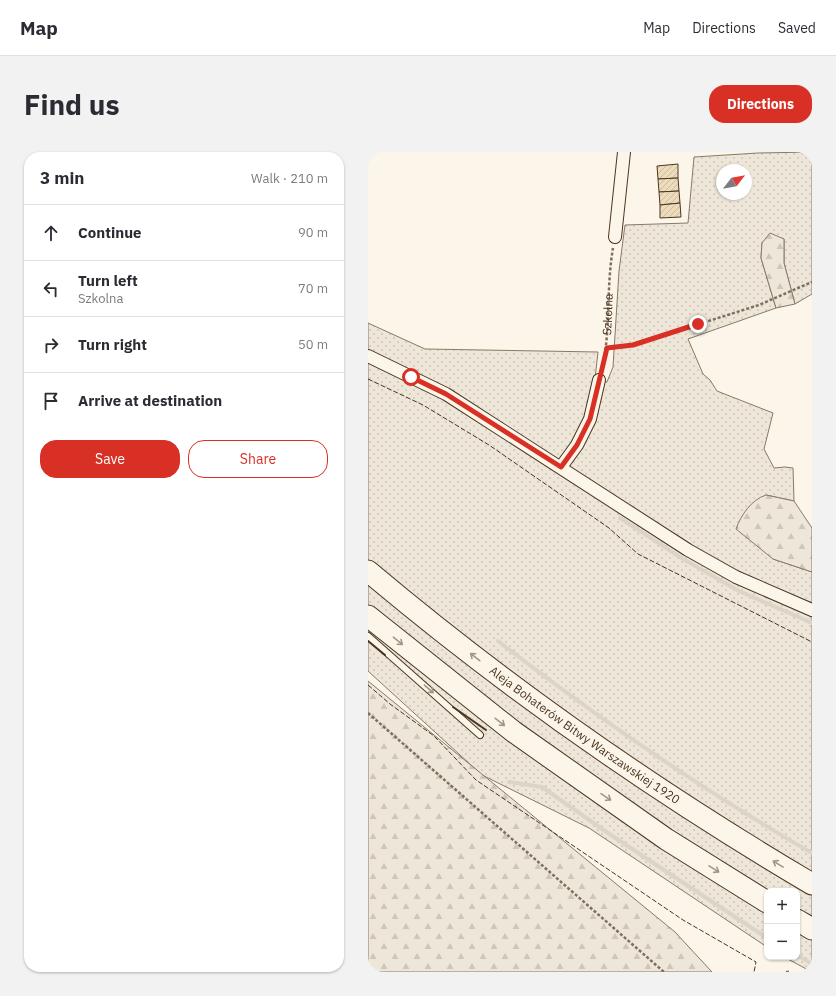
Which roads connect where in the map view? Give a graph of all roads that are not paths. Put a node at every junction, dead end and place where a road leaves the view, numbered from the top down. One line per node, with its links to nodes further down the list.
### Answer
1 (624, 152): 2 (street)
2 (615, 237)
3 (368, 356): 5 (street)
4 (599, 380): 5 (street)
5 (561, 467): 7 (street)
6 (368, 571): 11 (highway, Aleja Bohaterów Bitwy Warszawskiej 1920, one-way to 6)
7 (812, 610)
8 (368, 616): 12 (highway, one-way to 12)
9 (368, 636): 10 (lane, one-way to 10)
10 (480, 735)
11 (812, 884)
12 (764, 900)
13 (800, 922): 14 (highway)
14 (812, 929)

